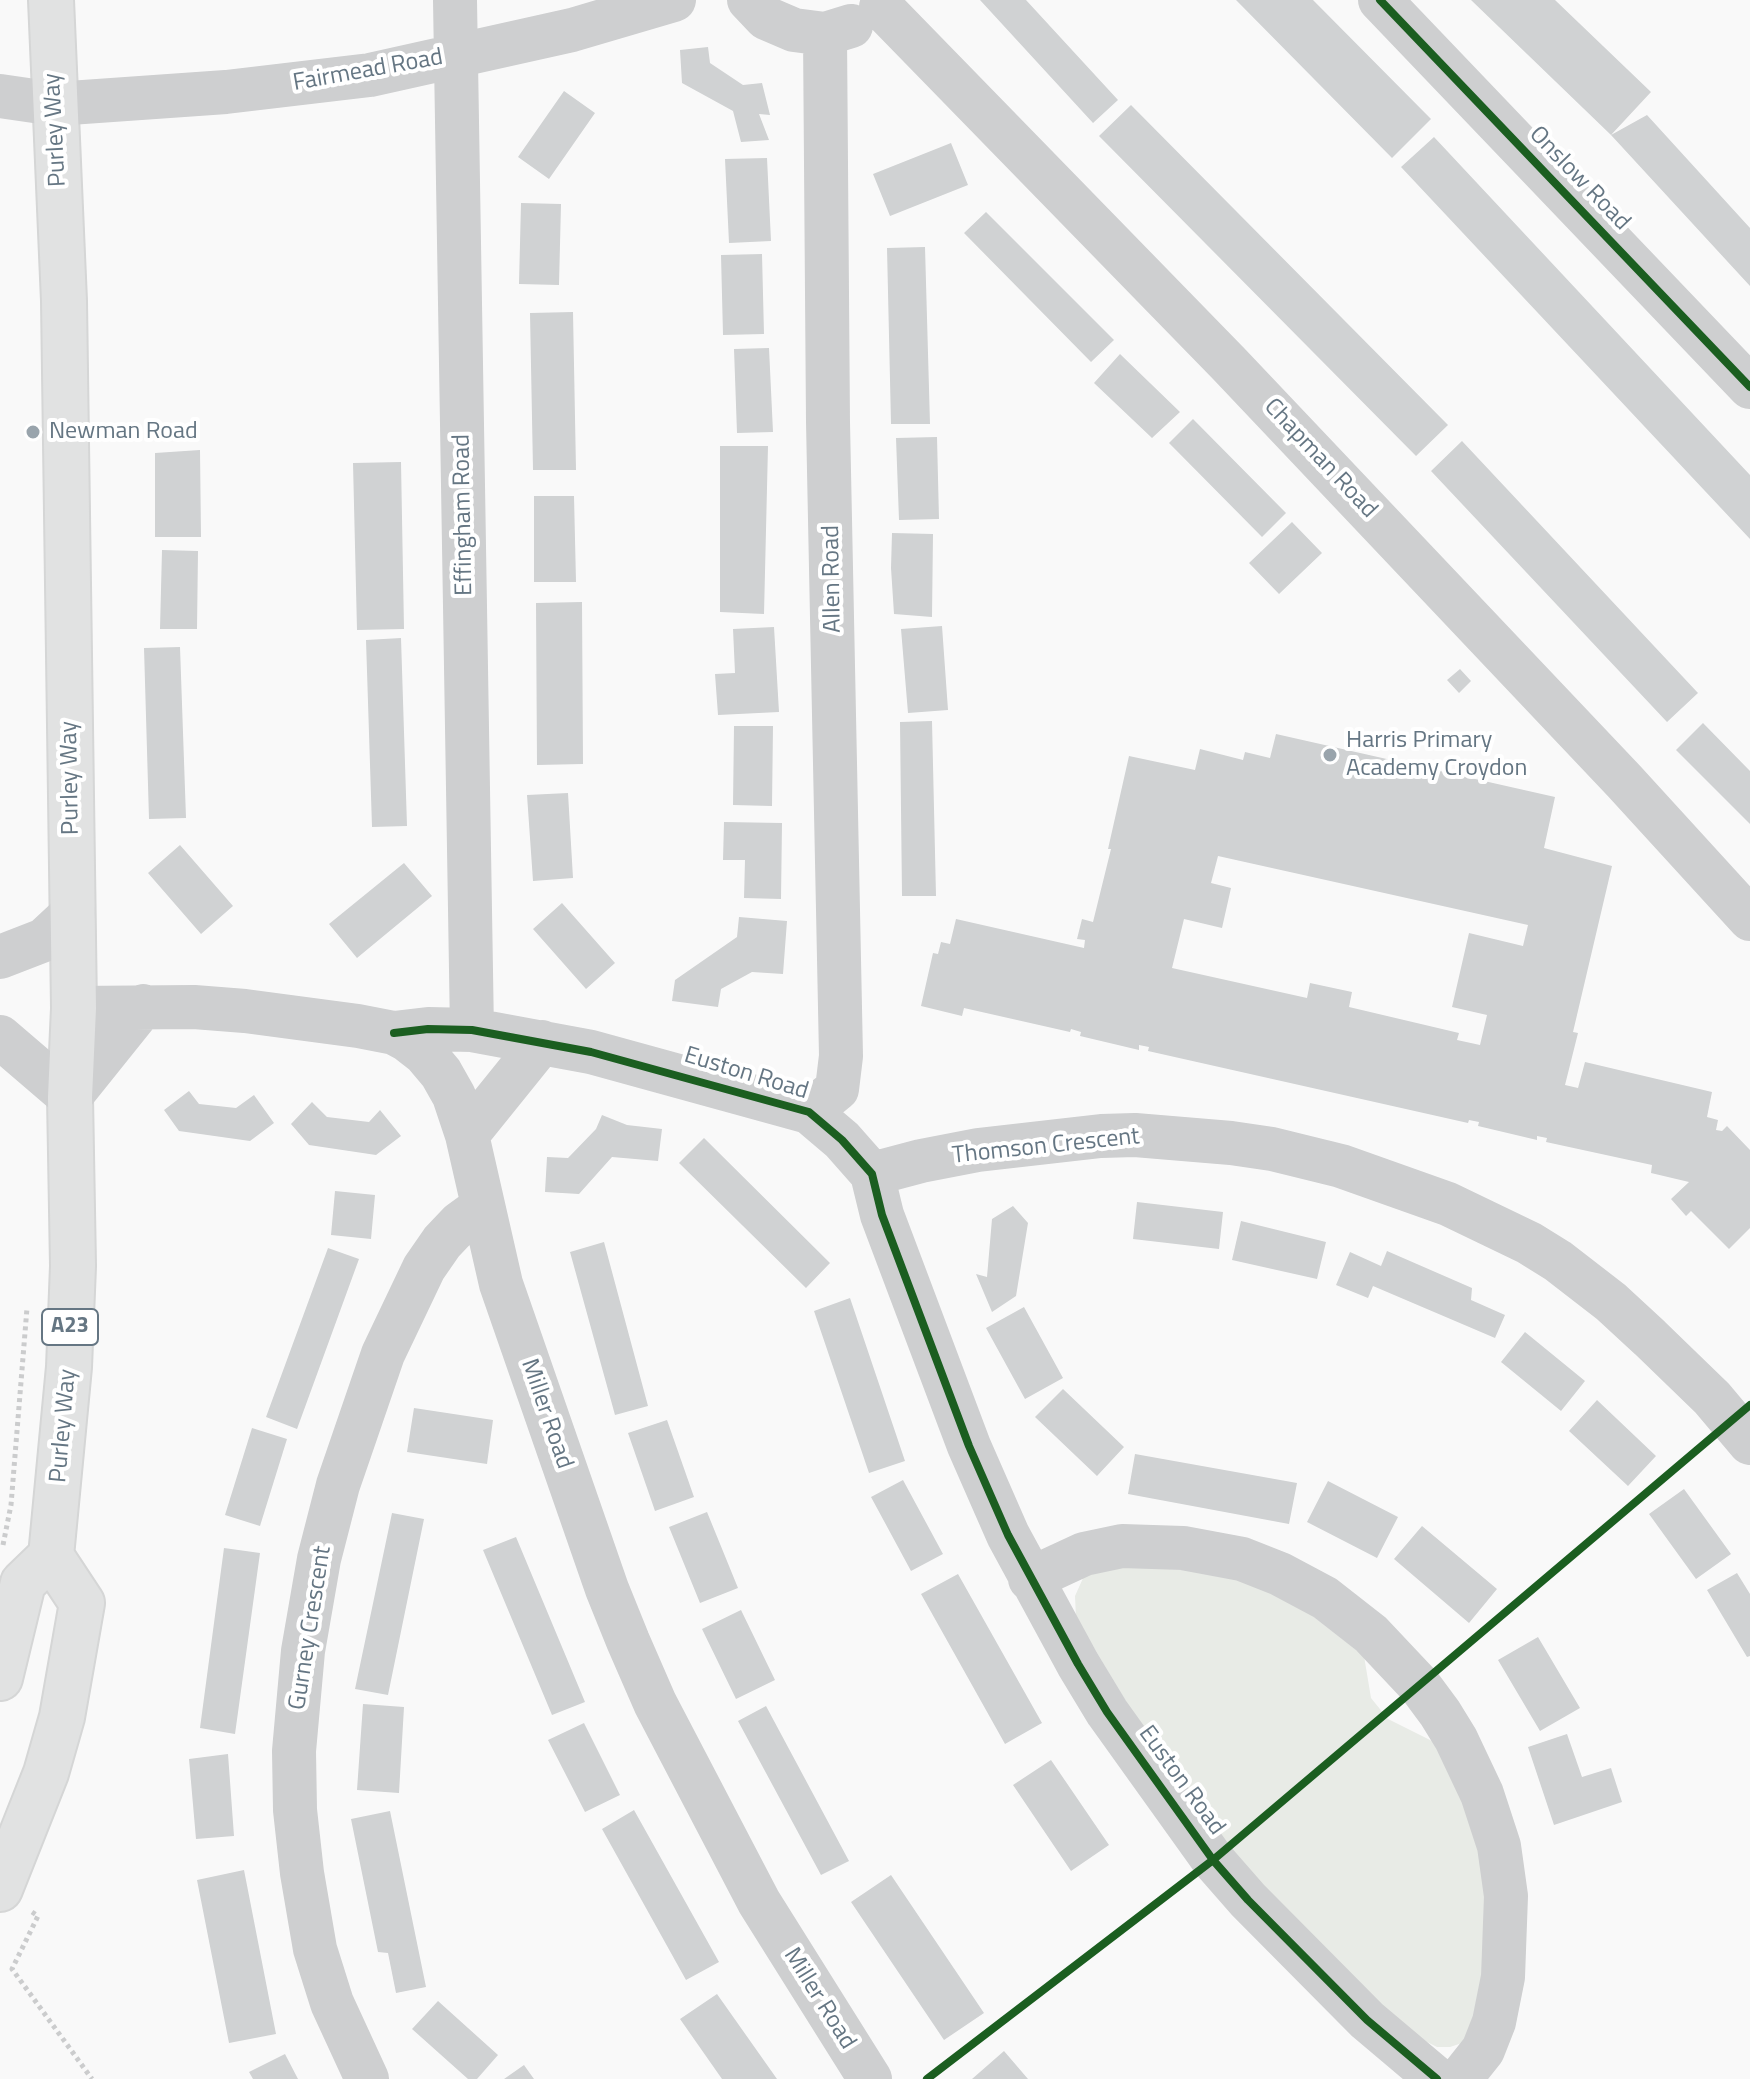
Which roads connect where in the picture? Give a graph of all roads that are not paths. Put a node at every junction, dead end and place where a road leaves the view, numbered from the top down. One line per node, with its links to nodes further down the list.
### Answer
1 (51, 0): 10 (highway, Purley Way / A23)
2 (455, 0): 8 (street, Effingham Road)
3 (674, 0): 8 (street, Fairmead Road)
4 (749, 0): 7 (street)
5 (1380, 0): 11 (street, Onslow Road)
6 (884, 4): 7 (street); 13 (street, Chapman Road)
7 (825, 34): 22 (street, Allen Road)
8 (456, 56): 10 (street, Fairmead Road); 17 (street, Effingham Road)
9 (0, 96): 10 (street)
10 (55, 104): 12 (highway, Purley Way / A23)
11 (1750, 387)
12 (73, 913): 14 (street); 16 (highway, Purley Way / A23)
13 (1750, 919)
14 (0, 957)
15 (143, 1006): 16 (street, Miller Road); 18 (street, Miller Road); 21 (street)
16 (74, 1008): 21 (highway, Purley Way / A23)
17 (472, 1030): 18 (street, Euston Road); 20 (street, Euston Road)
18 (394, 1033): 23 (street, Miller Road)
19 (0, 1037): 21 (street)
20 (542, 1042): 22 (street, Euston Road); 23 (street)
21 (70, 1097): 27 (highway, Purley Way / A23)
22 (809, 1112): 24 (street, Euston Road)
23 (467, 1135): 25 (street, Miller Road)
24 (872, 1174): 26 (street, Thomson Crescent); 28 (street, Euston Road)
25 (482, 1207): 31 (street, Gurney Crescent); 32 (street, Miller Road)
26 (1744, 1422)
27 (51, 1556): 29 (highway); 30 (highway)
28 (1030, 1579): 33 (street, Euston Road); 34 (street)
29 (0, 1678)
30 (0, 1889)
31 (367, 2079)
32 (870, 2079)
33 (1437, 2079)
34 (1460, 2079)

